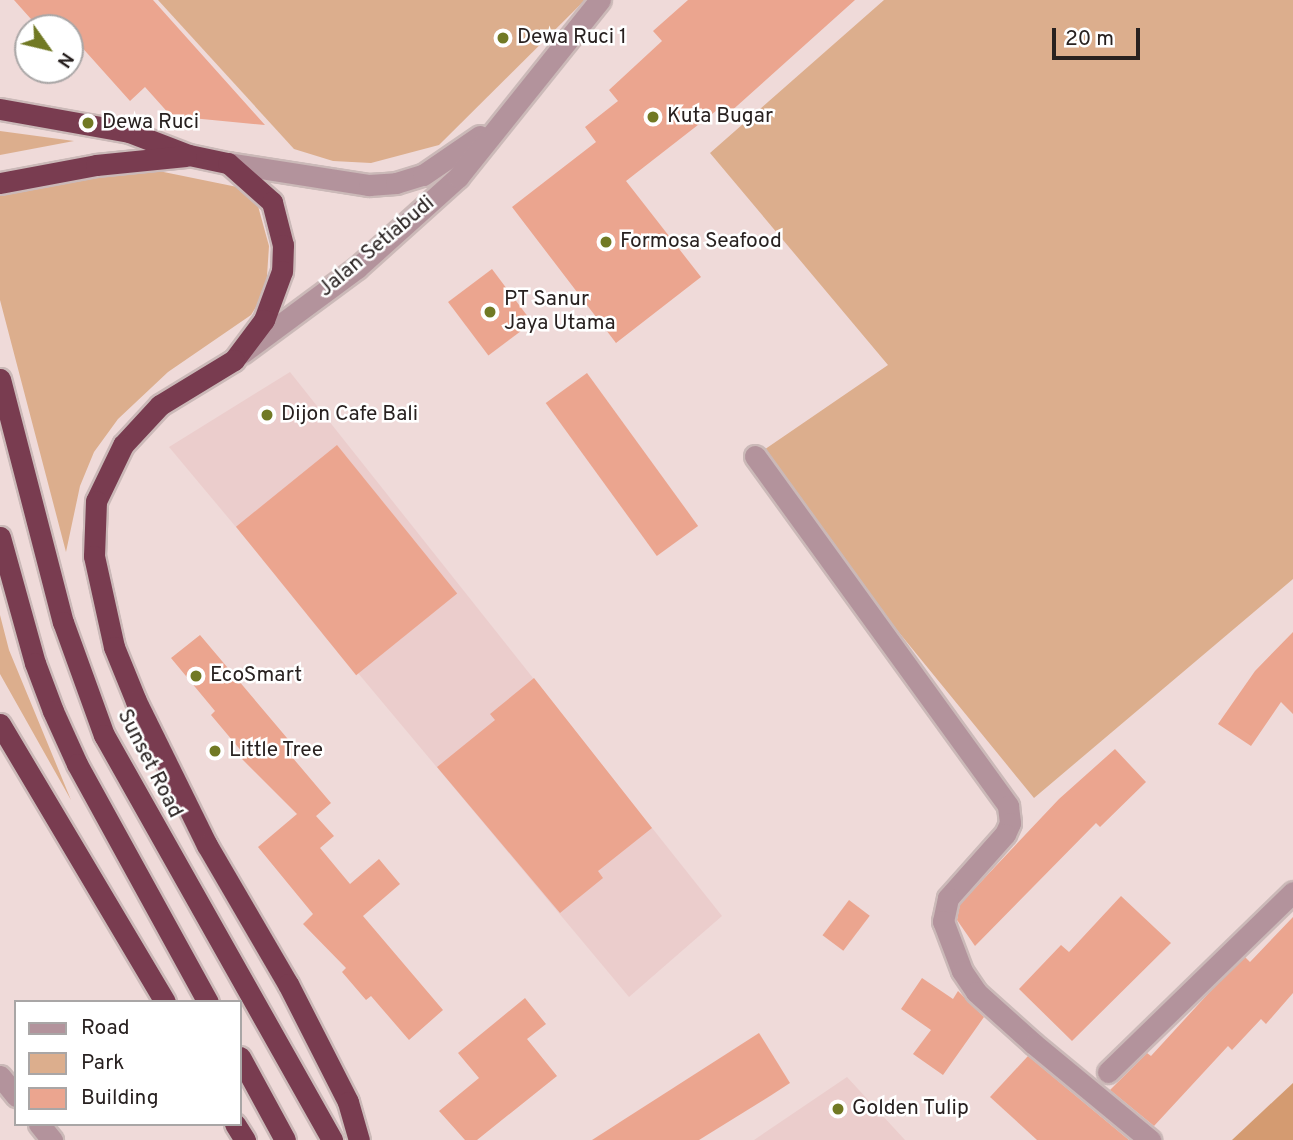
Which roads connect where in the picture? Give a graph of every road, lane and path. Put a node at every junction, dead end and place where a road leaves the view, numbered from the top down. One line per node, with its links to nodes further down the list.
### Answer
1 (600, 0): 3 (street, Jalan Setiabudi)
2 (0, 109): 4 (highway)
3 (503, 117): 5 (street, Jalan Setiabudi); 7 (street, Jalan Setiabudi)
4 (188, 155): 5 (highway); 6 (highway)
5 (228, 163): 7 (highway)
6 (0, 183)
7 (234, 360): 23 (highway)
8 (0, 379): 22 (highway, Sunset Road)
9 (755, 456): 24 (street)
10 (0, 537): 14 (highway)
11 (0, 724): 13 (highway)
12 (1293, 892): 16 (street)
13 (164, 1000)
14 (207, 1000)
15 (242, 1061): 21 (highway)
16 (1108, 1072)
17 (0, 1076): 18 (street)
18 (14, 1094)
19 (41, 1126): 20 (street)
20 (52, 1140)
21 (285, 1140)
22 (332, 1140)
23 (359, 1140)
24 (1150, 1140)

